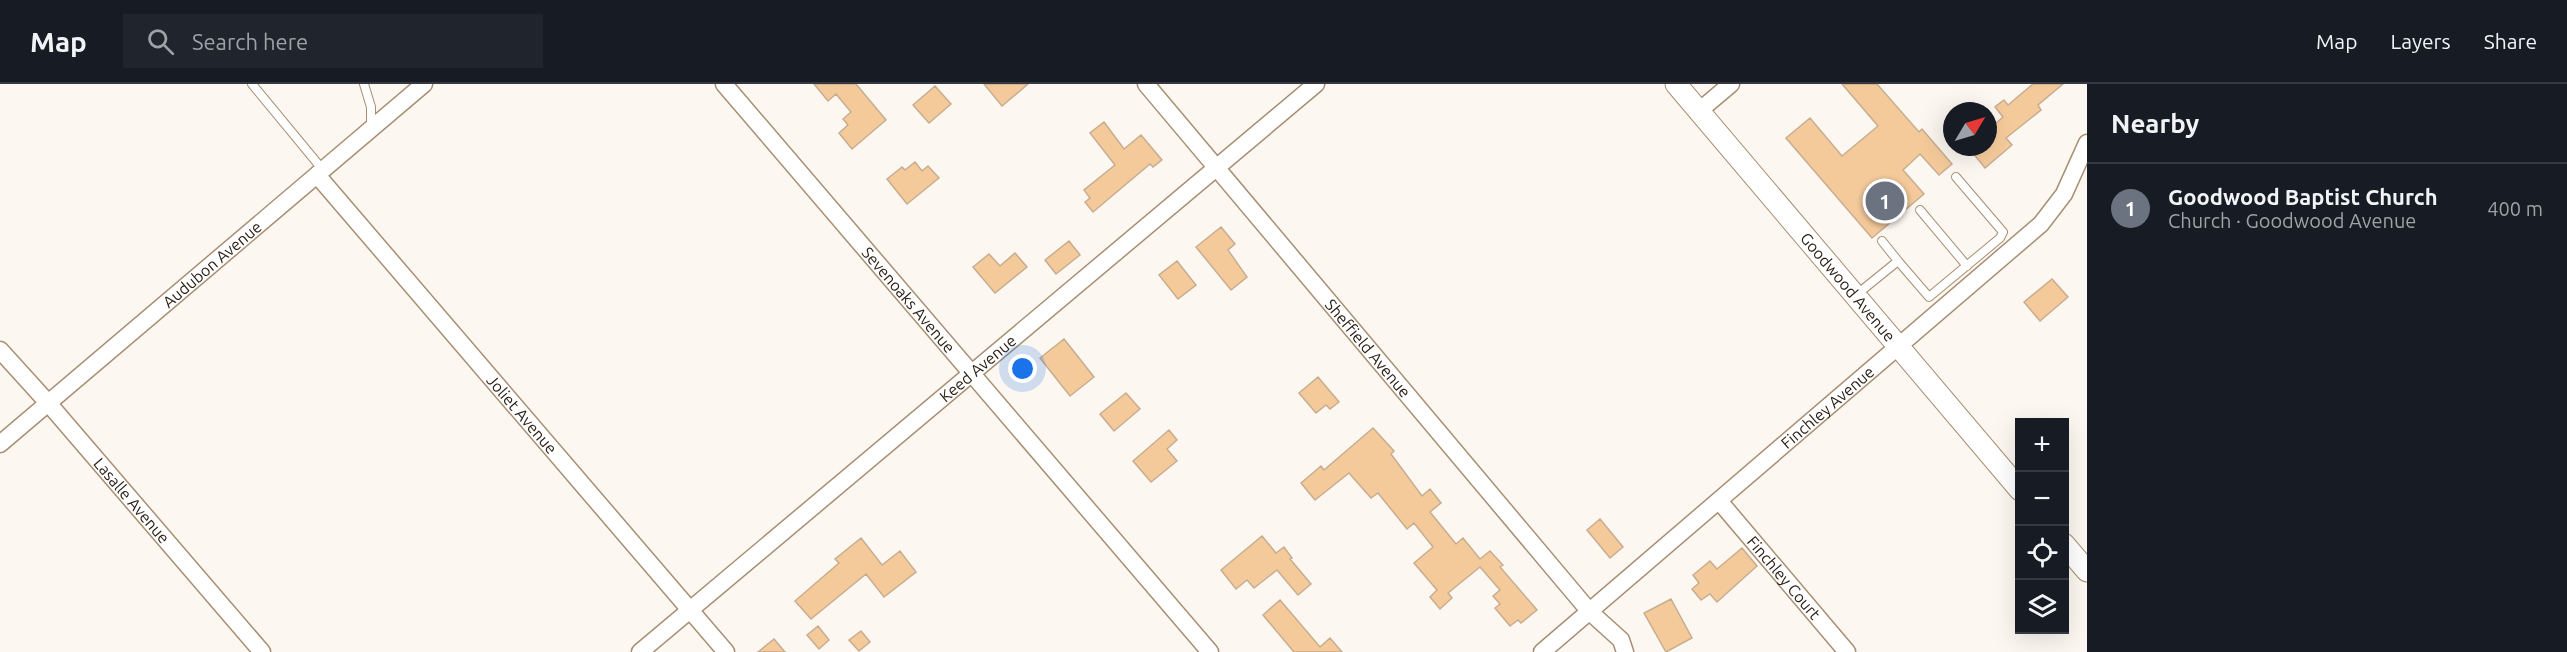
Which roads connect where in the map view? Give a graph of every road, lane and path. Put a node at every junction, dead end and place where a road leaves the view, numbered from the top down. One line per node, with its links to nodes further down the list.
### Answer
1 (252, 84): 13 (lane)
2 (364, 84): 10 (lane)
3 (424, 84): 10 (street, Audubon Avenue)
4 (724, 84): 22 (street, Sevenoaks Avenue)
5 (1146, 84): 12 (street, Sheffield Avenue)
6 (1316, 84): 12 (street, Keed Avenue)
7 (1676, 84): 9 (street, Goodwood Avenue)
8 (1731, 84): 9 (street)
9 (1699, 111): 19 (street, Goodwood Avenue)
10 (371, 129): 13 (street, Audubon Avenue)
11 (2087, 142): 20 (street, Finchley Avenue)
12 (1219, 169): 22 (street, Keed Avenue); 30 (street, Sheffield Avenue)
13 (320, 172): 23 (street, Audubon Avenue); 29 (street, Joliet Avenue)
14 (1956, 177): 18 (lane)
15 (1920, 210): 18 (lane)
16 (1882, 241): 17 (lane)
17 (1898, 261): 18 (lane); 19 (lane)
18 (1967, 266)
19 (1856, 296): 20 (street, Goodwood Avenue)
20 (1899, 347): 25 (street, Goodwood Avenue); 26 (street, Finchley Avenue)
21 (0, 350): 23 (street, Lasalle Avenue)
22 (971, 372): 29 (street, Keed Avenue); 34 (street, Sevenoaks Avenue)
23 (49, 404): 24 (street, Audubon Avenue); 31 (street, Lasalle Avenue)
24 (0, 444)
25 (2015, 485)
26 (1720, 502): 30 (street, Finchley Avenue); 37 (street, Finchley Court)
27 (2069, 550): 28 (street)
28 (2087, 570)
29 (689, 610): 32 (street, Keed Avenue); 33 (street, Joliet Avenue)
30 (1590, 612): 35 (street, Finchley Avenue); 36 (street, Sheffield Avenue)
31 (262, 652)
32 (640, 652)
33 (726, 652)
34 (1210, 652)
35 (1542, 652)
36 (1625, 652)
37 (1847, 652)

